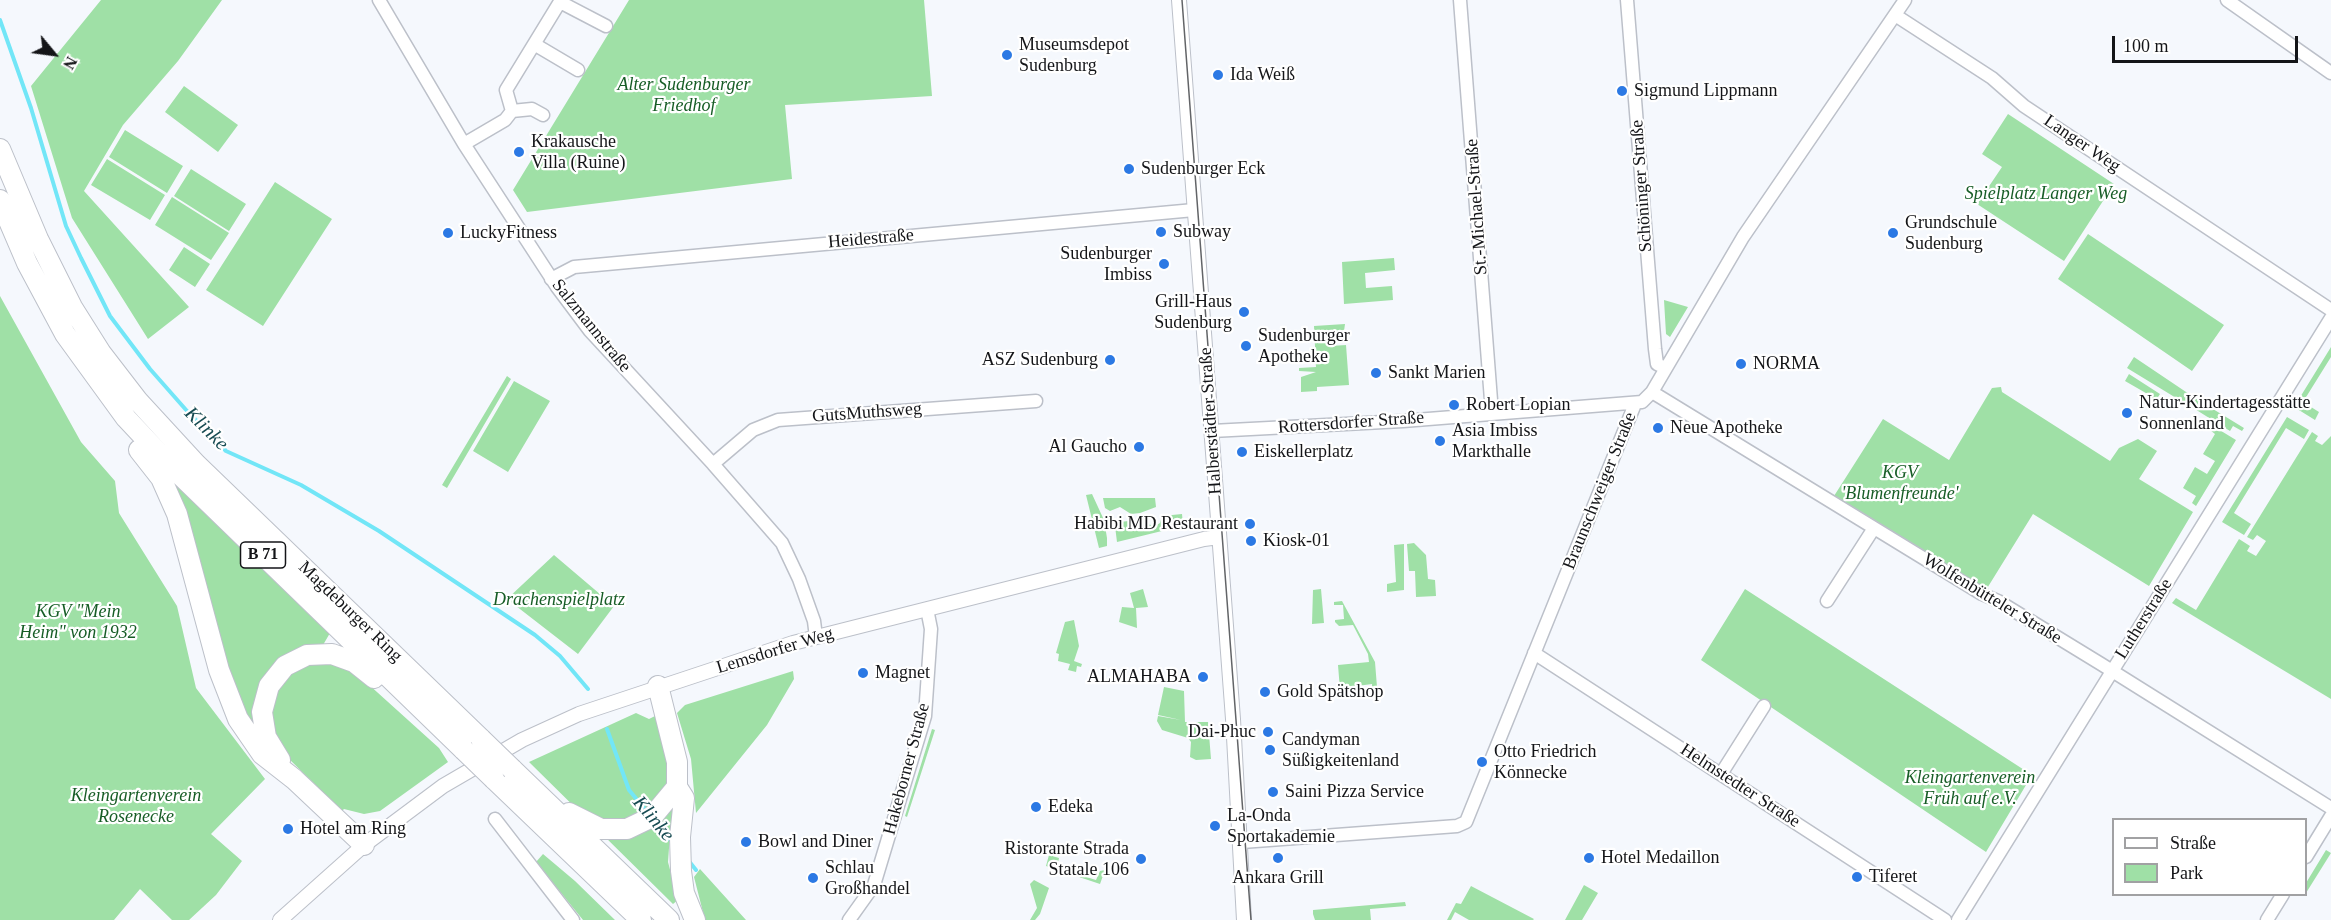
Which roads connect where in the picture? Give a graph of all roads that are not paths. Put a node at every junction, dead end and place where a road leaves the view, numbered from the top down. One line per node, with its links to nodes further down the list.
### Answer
1 (379, 0): 15 (street, Salzmannstraße)
2 (1179, 0): 18 (street, Halberstädter Straße)
3 (1460, 0): 26 (street, St.-Michael-Straße)
4 (1627, 0): 22 (street, Schöninger Straße)
5 (1905, 0): 8 (street, Braunschweiger Straße)
6 (2227, 0): 12 (street)
7 (561, 1): 9 (street); 10 (street)
8 (1895, 15): 20 (street, Langer Weg); 22 (street, Braunschweiger Straße)
9 (606, 26)
10 (534, 44): 11 (street); 13 (street)
11 (578, 70)
12 (2331, 72)
13 (512, 111): 14 (street); 15 (street)
14 (543, 115)
15 (464, 144): 19 (street, Salzmannstraße)
16 (0, 149): 43 (highway, Magdeburger Ring / B 71, bridge)
17 (0, 200): 27 (highway, Magdeburger Ring / B 71)
18 (1194, 210): 19 (street, Heidestraße); 28 (street, Halberstädter Straße)
19 (551, 279): 29 (street, Salzmannstraße)
20 (2331, 310)
21 (2331, 318): 36 (street, Lutherstraße)
22 (1665, 368): 23 (street, Braunschweiger Straße)
23 (1652, 392): 25 (street, Braunschweiger Straße); 30 (street, Wolfenbütteler Straße)
24 (1036, 401): 29 (street, GutsMuthsweg)
25 (1635, 404): 26 (street, Rottersdorfer Straße); 35 (street, Braunschweiger Straße)
26 (1492, 413): 28 (street, Rottersdorfer Straße)
27 (126, 418): 38 (highway, Magdeburger Ring / B 71); 41 (highway)
28 (1212, 431): 31 (street, Halberstädter Straße)
29 (713, 464): 34 (street, Salzmannstraße)
30 (1874, 528): 32 (street); 36 (street, Wolfenbütteler Straße)
31 (1219, 537): 33 (street, Lemsdorfer Weg); 47 (street, Halberstädter Straße)
32 (1827, 601)
33 (927, 609): 34 (street, Lemsdorfer Weg); 56 (street, Hakeborner Straße)
34 (816, 637): 37 (street, Lemsdorfer Weg)
35 (1534, 652): 40 (street, Helmstedter Straße); 47 (street, Braunschweiger Straße)
36 (2113, 671): 44 (street, Wolfenbütteler Straße); 60 (street, Lutherstraße)
37 (658, 686): 42 (highway); 48 (street, Lemsdorfer Weg)
38 (403, 691): 41 (highway); 53 (highway, Magdeburger Ring / B 71, bridge)
39 (1764, 706): 40 (street)
40 (1721, 774): 59 (street, Helmstedter Straße)
41 (294, 779): 48 (highway)
42 (673, 791): 43 (highway); 55 (highway)
43 (553, 808): 54 (highway, Magdeburger Ring / B 71)
44 (2331, 808)
45 (2331, 816): 49 (street)
46 (495, 819): 52 (street)
47 (1242, 842): 57 (street, Halberstädter Straße); 58 (street, Halberstädter Straße)
48 (364, 845): 51 (street, Lemsdorfer Weg)
49 (2307, 855)
50 (2282, 896): 61 (street)
51 (280, 920)
52 (573, 920)
53 (641, 920)
54 (669, 920)
55 (695, 920)
56 (849, 920)
57 (1244, 920)
58 (1252, 920)
59 (1945, 920)
60 (1958, 920)
61 (2267, 920)

